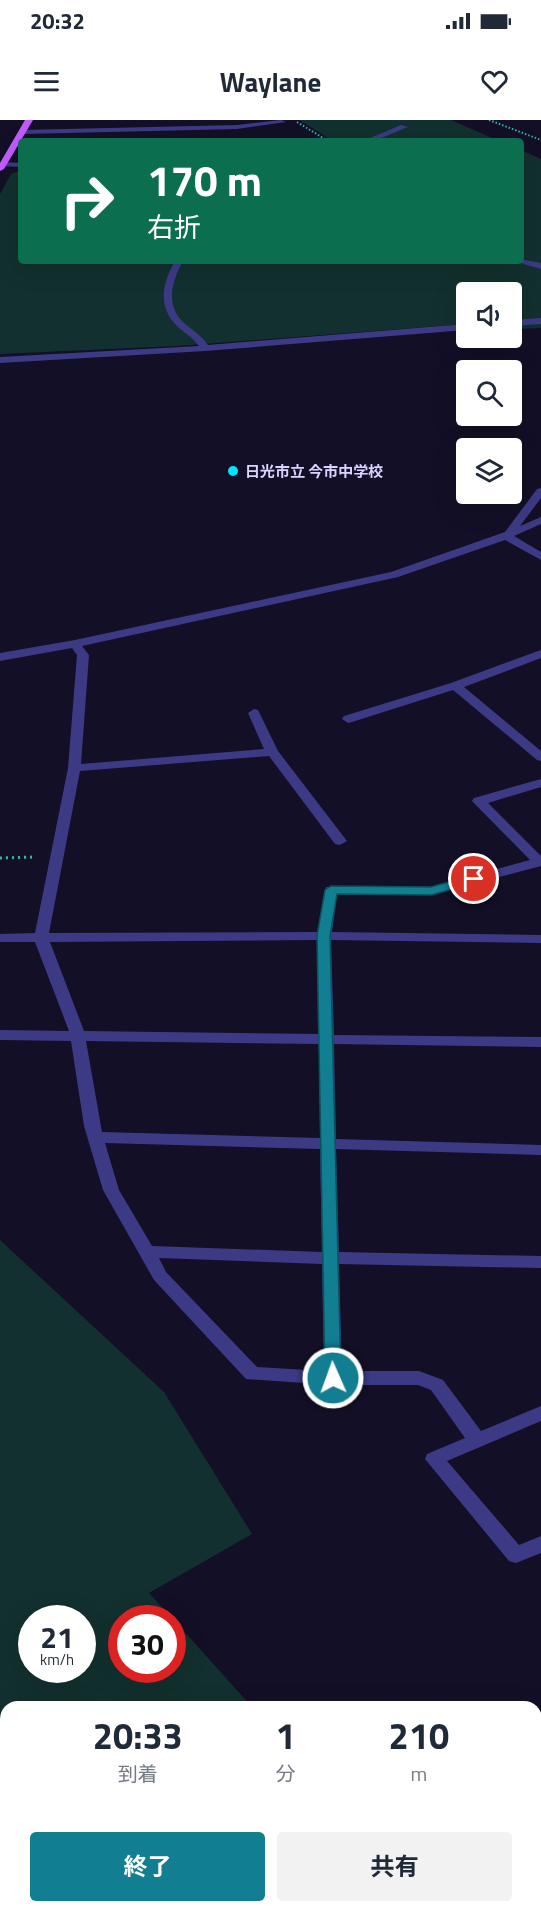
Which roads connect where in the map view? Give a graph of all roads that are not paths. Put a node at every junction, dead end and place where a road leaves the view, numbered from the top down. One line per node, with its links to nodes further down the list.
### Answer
1 (29, 120): 4 (main road)
2 (282, 122): 4 (street)
3 (404, 127): 6 (street)
4 (23, 132): 5 (main road)
5 (19, 138)
6 (375, 138)
7 (18, 140): 9 (main road)
8 (18, 165): 9 (street)
9 (2, 167)
10 (524, 262): 12 (street)
11 (177, 264): 16 (street)
12 (541, 266)
13 (541, 321): 14 (street)
14 (522, 322)
15 (456, 328): 16 (street)
16 (206, 348): 17 (street)
17 (0, 360)
18 (541, 491): 20 (street)
19 (541, 520): 20 (street)
20 (506, 536): 21 (street); 22 (street)
21 (541, 557)
22 (75, 644): 24 (street); 30 (street)
23 (541, 654): 25 (street)
24 (0, 657)
25 (455, 686): 27 (street); 29 (street)
26 (254, 713): 28 (street)
27 (348, 719)
28 (272, 752): 30 (street); 32 (street)
29 (541, 757)
30 (74, 768): 35 (street)
31 (541, 783): 33 (street)
32 (340, 841)
33 (324, 936): 35 (street); 36 (street); 39 (street)
34 (0, 938): 35 (street)
35 (42, 938): 38 (street)
36 (541, 939)
37 (0, 1035): 38 (street)
38 (78, 1036): 39 (street); 41 (street)
39 (326, 1038): 40 (street); 42 (street)
40 (541, 1042)
41 (95, 1137): 42 (street); 44 (street)
42 (327, 1144): 43 (street); 45 (street)
43 (541, 1150)
44 (146, 1252): 45 (street); 47 (street)
45 (330, 1258): 46 (street); 47 (street)
46 (541, 1262)
47 (333, 1378): 49 (street)
48 (541, 1413): 49 (street)
49 (477, 1440): 50 (street)
50 (541, 1544)

